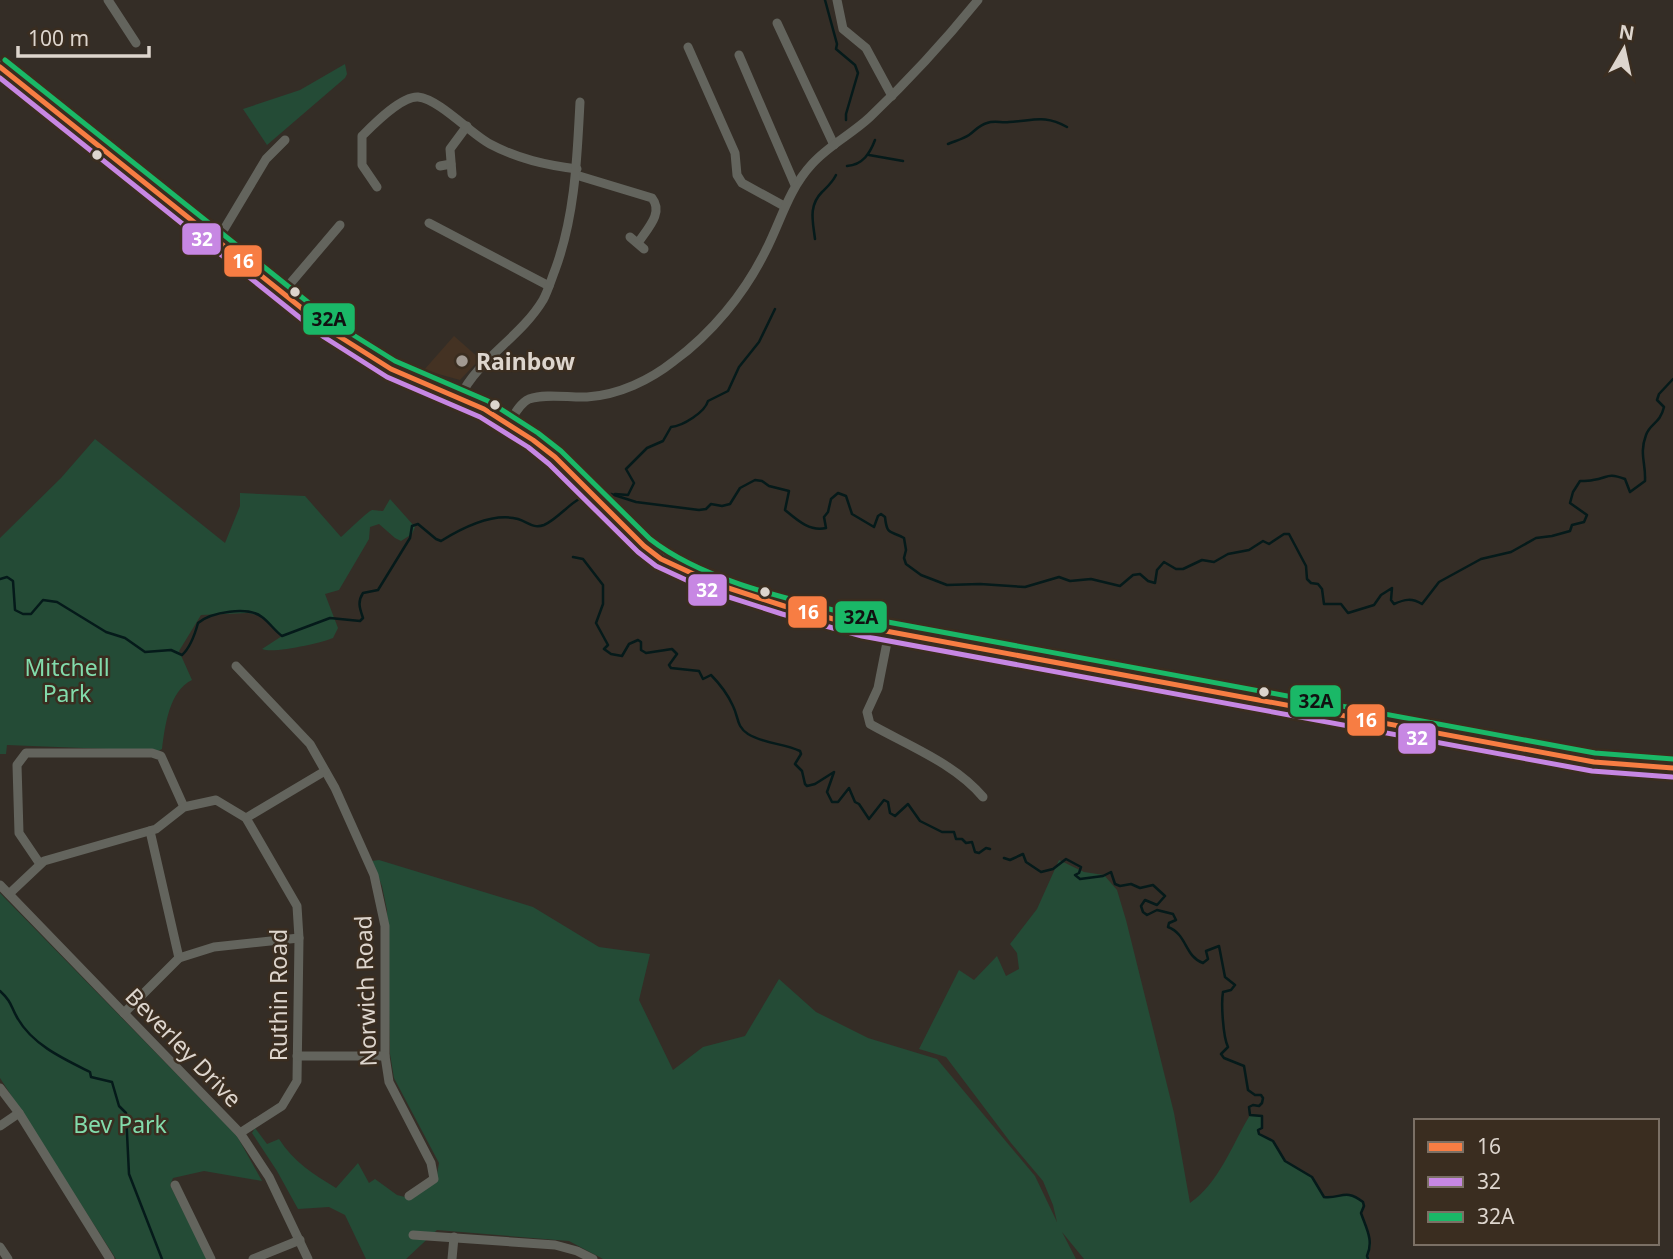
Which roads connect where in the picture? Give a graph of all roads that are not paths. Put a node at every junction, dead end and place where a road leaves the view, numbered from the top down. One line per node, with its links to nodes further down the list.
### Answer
1 (108, 0): 5 (street)
2 (837, 0): 9 (street)
3 (978, 0): 9 (street)
4 (777, 23): 13 (street)
5 (136, 43)
6 (688, 47): 18 (street)
7 (739, 55): 16 (street)
8 (0, 67): 21 (highway)
9 (892, 96): 13 (street)
10 (580, 102): 15 (street)
11 (467, 126): 14 (street); 15 (street); 17 (street)
12 (285, 140): 21 (street)
13 (834, 145): 16 (street)
14 (440, 166)
15 (576, 172): 22 (street); 23 (street)
16 (795, 185): 18 (street)
17 (377, 187)
18 (784, 206): 26 (street)
19 (429, 223): 23 (street)
20 (340, 225): 24 (street)
21 (217, 241): 24 (highway)
22 (637, 243)
23 (549, 286): 25 (street)
24 (283, 292): 25 (highway)
25 (460, 397): 26 (highway)
26 (509, 423): 27 (highway)
27 (889, 632): 29 (highway); 31 (street)
28 (236, 666): 30 (street, Norwich Road)
29 (1673, 768)
30 (325, 771): 33 (street); 42 (street, Norwich Road)
31 (983, 797)
32 (184, 807): 33 (street, Ruthin Road); 34 (street, Ruthin Road); 35 (street)
33 (246, 818): 38 (street, Ruthin Road)
34 (150, 831): 35 (street, Ruthin Road); 39 (street)
35 (40, 864): 37 (street, Ruthin Road)
36 (0, 885): 37 (street, Beverley Drive)
37 (9, 894): 40 (street, Beverley Drive)
38 (299, 938): 39 (street); 41 (street, Ruthin Road)
39 (179, 958): 40 (street)
40 (124, 1013): 46 (street, Beverley Drive)
41 (297, 1056): 42 (street); 46 (street, Ruthin Road)
42 (385, 1056): 48 (street, Norwich Road)
43 (0, 1088): 44 (street)
44 (19, 1113): 45 (street); 54 (street)
45 (0, 1126)
46 (240, 1133): 51 (street, Beverley Drive)
47 (176, 1185): 55 (street)
48 (409, 1196)
49 (412, 1235): 50 (street)
50 (454, 1237): 58 (street); 59 (street)
51 (300, 1240): 56 (street); 57 (street, Beverley Drive)
52 (0, 1247): 53 (street)
53 (8, 1259)
54 (110, 1259)
55 (211, 1259)
56 (253, 1259)
57 (308, 1259)
58 (452, 1259)
59 (593, 1259)

